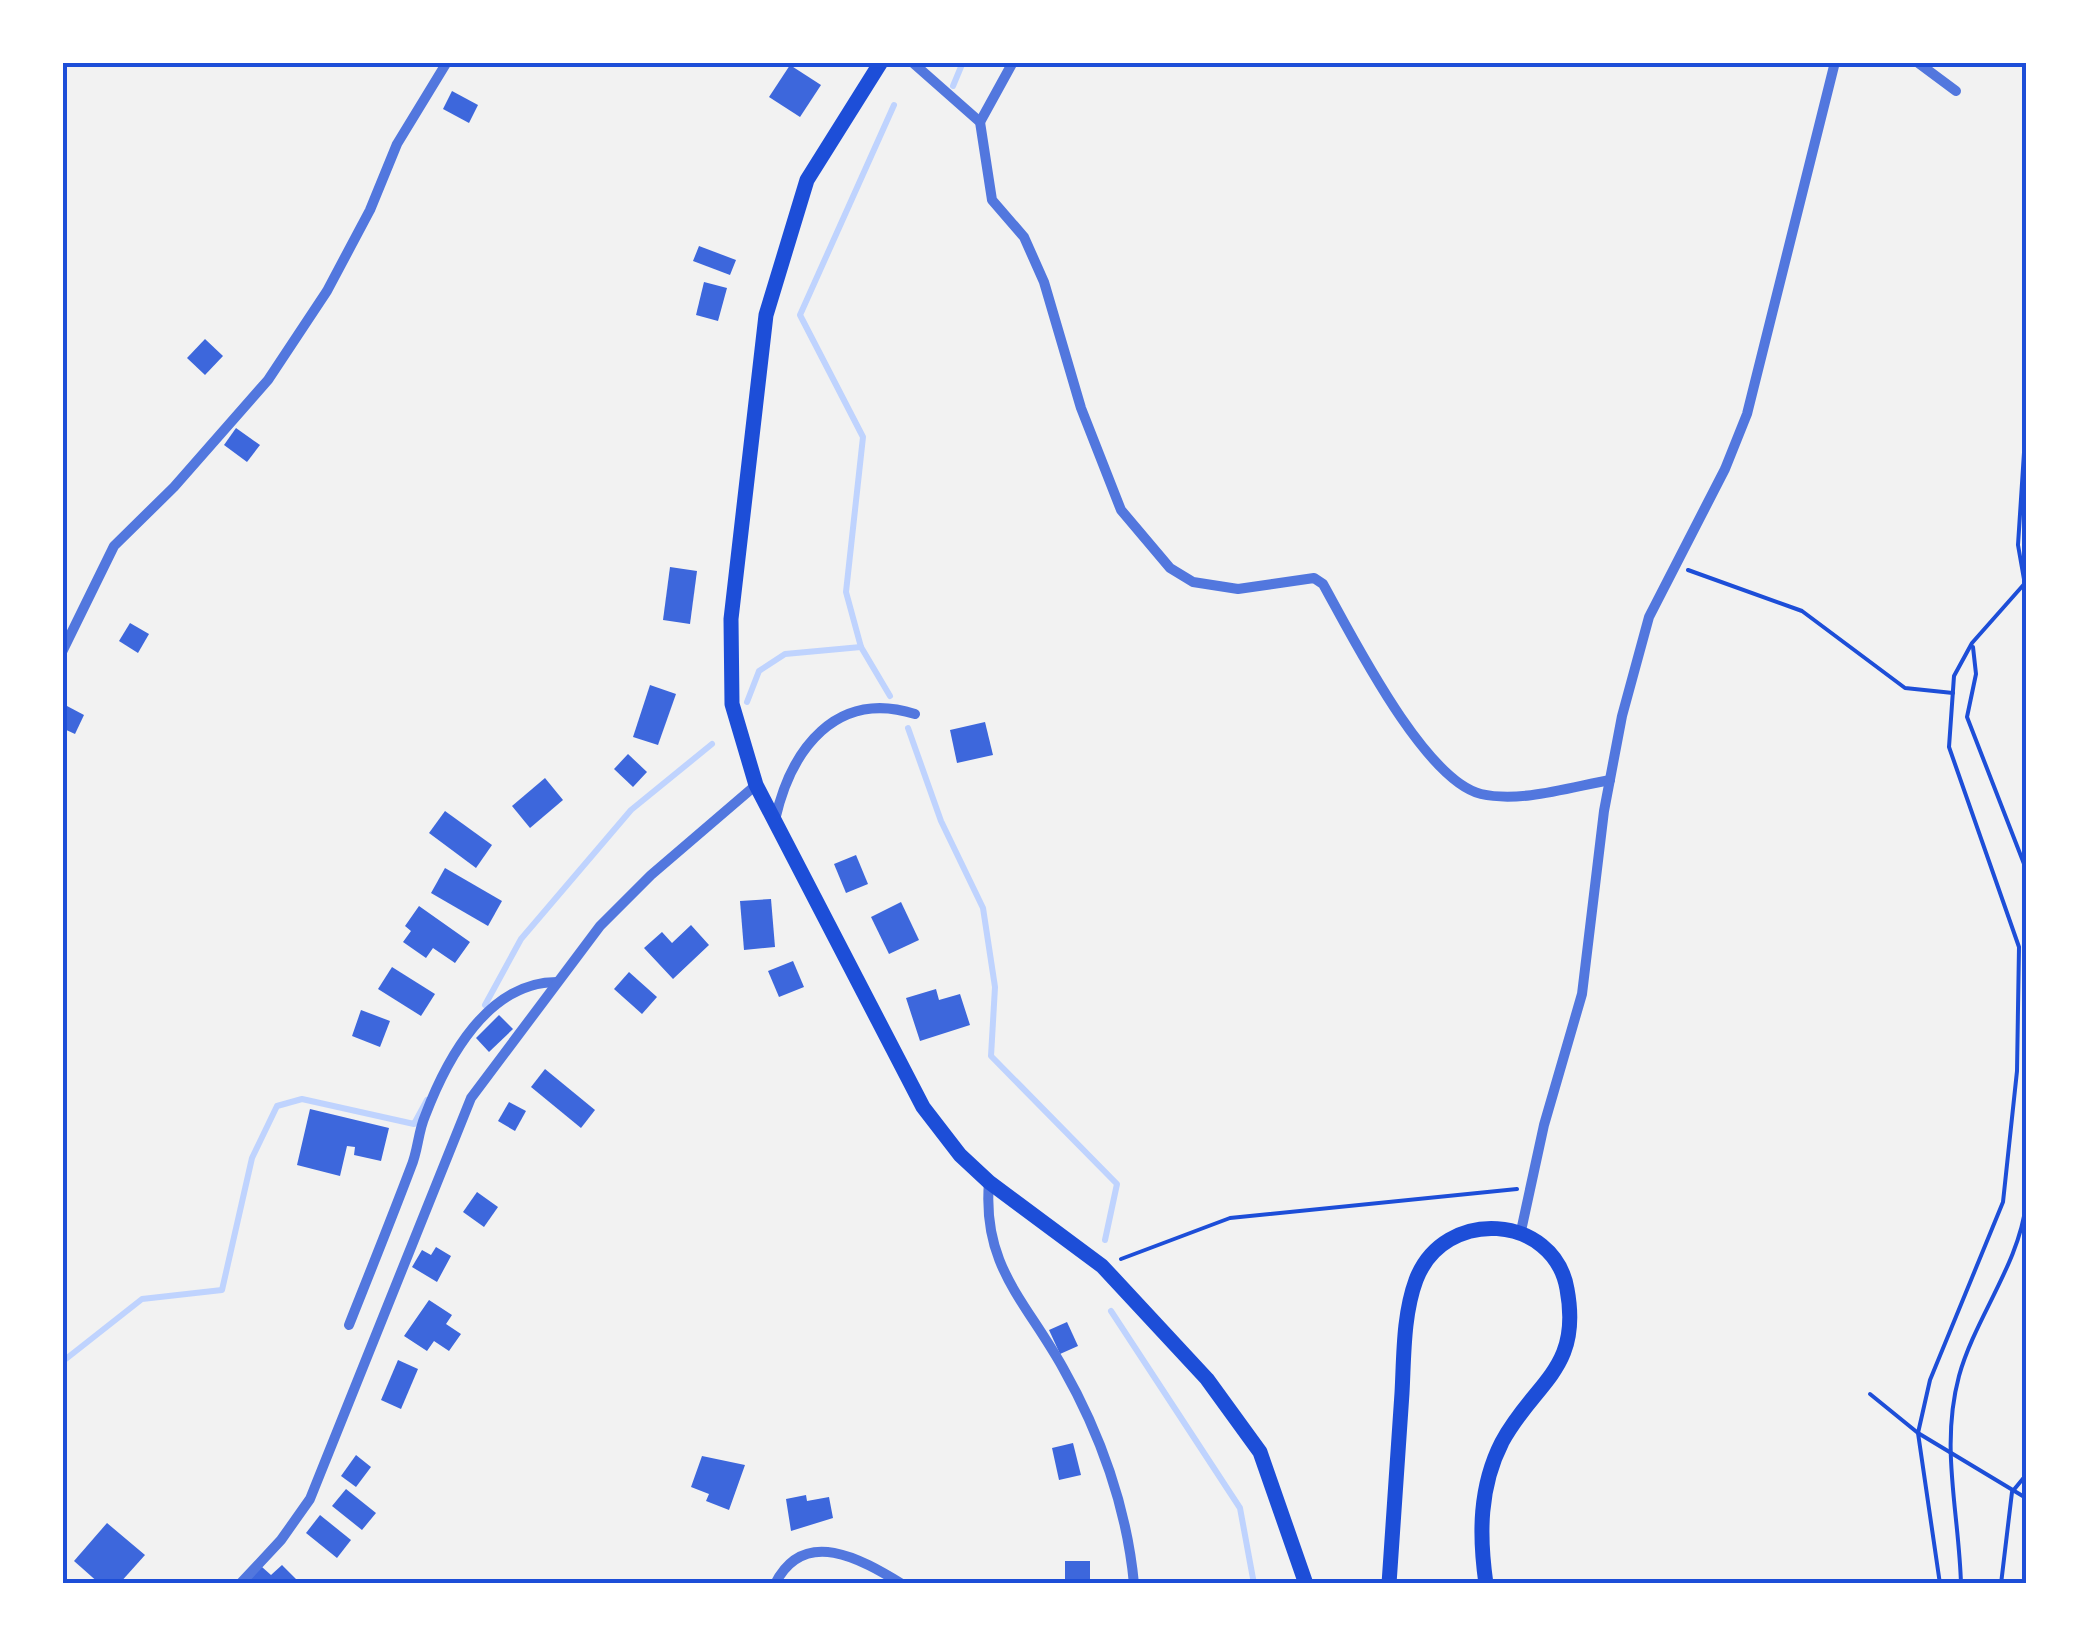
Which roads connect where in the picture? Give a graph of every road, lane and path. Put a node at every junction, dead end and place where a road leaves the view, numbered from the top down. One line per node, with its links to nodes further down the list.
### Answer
1 (447, 62): 13 (street)
2 (881, 62): 17 (main road)
3 (912, 62): 8 (street)
4 (1013, 62): 8 (street)
5 (1835, 62): 10 (street)
6 (1917, 62): 7 (street)
7 (1956, 91)
8 (980, 122): 16 (street)
9 (2026, 422): 11 (path)
10 (1674, 565): 14 (path); 16 (street)
11 (2026, 584): 12 (path)
12 (1972, 643): 14 (path); 19 (path)
13 (62, 652)
14 (1953, 694): 28 (path)
15 (915, 714): 18 (street)
16 (1610, 780): 22 (street)
17 (756, 785): 18 (main road); 20 (street)
18 (774, 823): 21 (main road)
19 (2026, 869)
20 (556, 982): 26 (street); 33 (street)
21 (989, 1182): 25 (main road); 36 (street)
22 (1528, 1187): 24 (street); 25 (path)
23 (2026, 1204): 29 (path)
24 (1522, 1231): 38 (main road); 39 (main road)
25 (1102, 1266): 37 (main road)
26 (349, 1324)
27 (1870, 1394): 28 (path)
28 (1918, 1433): 29 (path); 40 (path)
29 (1948, 1450): 31 (path); 41 (path)
30 (2026, 1475): 31 (path)
31 (2012, 1492): 32 (path); 42 (path)
32 (2026, 1498)
33 (240, 1584)
34 (776, 1584): 35 (street)
35 (902, 1584)
36 (1134, 1584)
37 (1306, 1584)
38 (1389, 1584)
39 (1486, 1584)
40 (1940, 1584)
41 (1961, 1584)
42 (2001, 1584)

